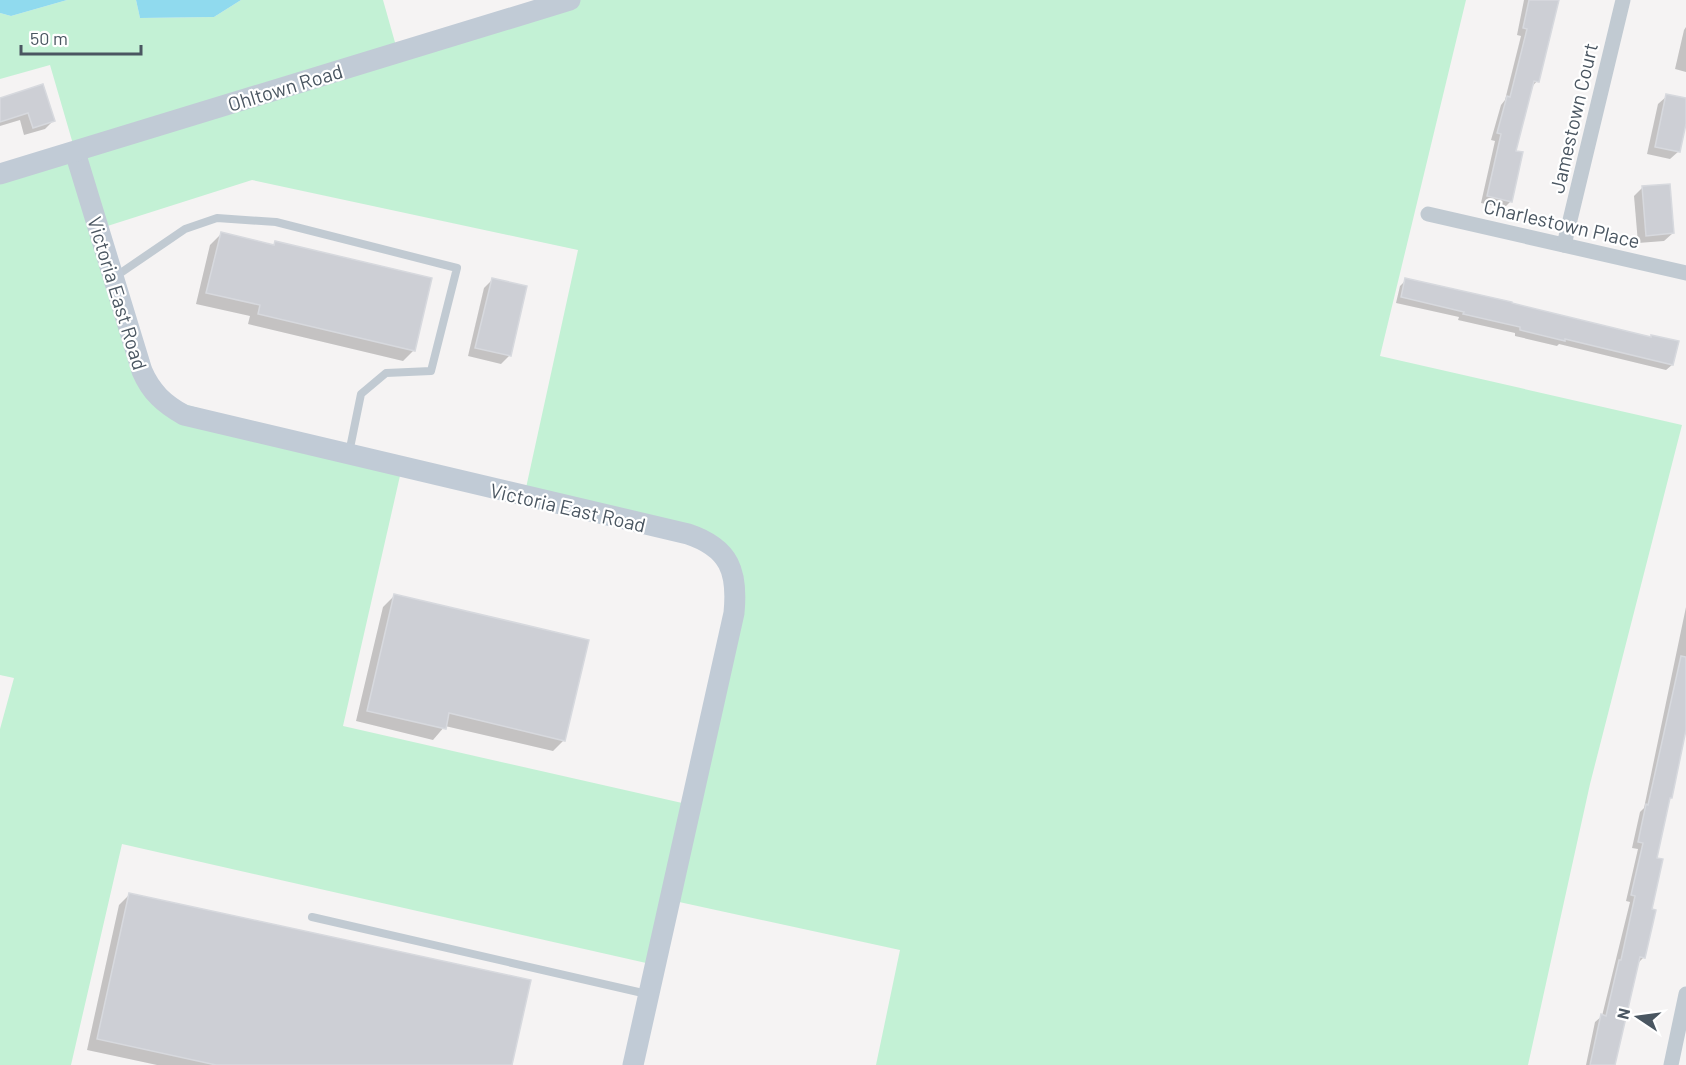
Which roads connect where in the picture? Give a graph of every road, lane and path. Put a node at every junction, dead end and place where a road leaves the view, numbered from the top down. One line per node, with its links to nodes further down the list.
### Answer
1 (570, 0): 3 (street, Ohltown Road)
2 (1623, 0): 6 (street, Jamestown Court)
3 (75, 152): 4 (street, Ohltown Road); 8 (street, Victoria East Road)
4 (0, 174)
5 (1428, 214): 6 (street, Charlestown Place)
6 (1564, 245): 7 (street, Charlestown Place)
7 (1686, 273)
8 (112, 275): 9 (street, Victoria East Road); 9 (lane)
9 (349, 455): 11 (street, Victoria East Road)
10 (312, 917): 11 (lane)
11 (649, 995): 13 (street, Victoria East Road)
12 (1686, 996): 14 (street)
13 (633, 1065)
14 (1671, 1065)

